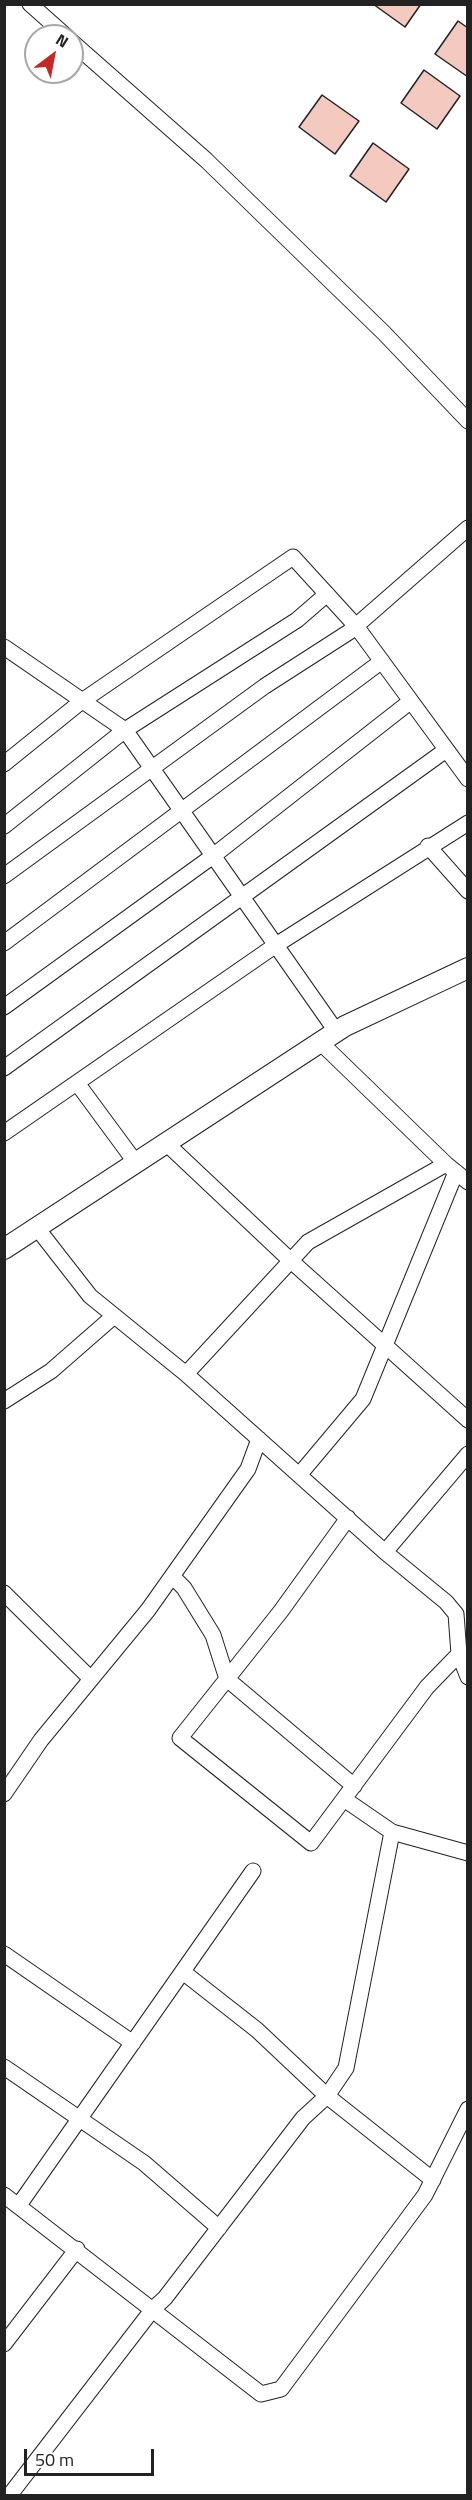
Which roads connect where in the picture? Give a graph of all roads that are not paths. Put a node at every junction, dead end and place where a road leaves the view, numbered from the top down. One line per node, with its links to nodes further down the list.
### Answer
1 (30, 4): 2 (street)
2 (52, 24)
3 (84, 53): 4 (street)
4 (468, 421)
5 (468, 528): 7 (street)
6 (327, 594): 7 (street); 10 (street); 12 (street)
7 (356, 626): 9 (street); 15 (street)
8 (4, 647): 10 (street)
9 (382, 661): 11 (street); 17 (street)
10 (82, 701): 12 (street); 14 (street)
11 (411, 701): 13 (street); 21 (street)
12 (125, 730): 15 (street); 19 (street)
13 (446, 750): 16 (street); 24 (street)
14 (4, 764)
15 (152, 769): 17 (street); 22 (street)
16 (468, 779)
17 (182, 812): 21 (street); 25 (street)
18 (468, 823): 20 (street)
19 (4, 826)
20 (428, 846): 23 (street); 26 (street)
21 (213, 856): 24 (street); 28 (street)
22 (4, 876)
23 (468, 891)
24 (243, 898): 26 (street); 31 (street)
25 (4, 943)
26 (276, 945): 29 (street); 32 (street)
27 (468, 968): 29 (street)
28 (4, 1007)
29 (336, 1031): 30 (street)
30 (320, 1042): 34 (street); 36 (street)
31 (4, 1068)
32 (77, 1083): 33 (street); 35 (street)
33 (4, 1133)
34 (166, 1143): 35 (street); 39 (street)
35 (136, 1162): 37 (street)
36 (456, 1173): 39 (street); 41 (street)
37 (37, 1227): 38 (street); 40 (street)
38 (8, 1241)
39 (290, 1260): 41 (street); 42 (street)
40 (114, 1316): 42 (street); 43 (street)
41 (385, 1346): 44 (street); 47 (street)
42 (186, 1374): 45 (street)
43 (4, 1401)
44 (468, 1420)
45 (259, 1439): 47 (street); 50 (street)
46 (468, 1454): 49 (street)
47 (300, 1474): 48 (street)
48 (348, 1518): 49 (street); 55 (street)
49 (385, 1552): 52 (street)
50 (172, 1576): 54 (street); 55 (street)
51 (4, 1593): 54 (street)
52 (459, 1654): 53 (street); 56 (street)
53 (468, 1677)
54 (91, 1679): 57 (street)
55 (227, 1679): 56 (street); 58 (street)
56 (354, 1786): 58 (street)
57 (4, 1794)
58 (344, 1799): 59 (street)
59 (392, 1832): 60 (street); 66 (street)
60 (468, 1852)
61 (253, 1871): 63 (street)
62 (4, 1954): 64 (street)
63 (183, 1972): 64 (street); 66 (street)
64 (133, 2043): 68 (street)
65 (4, 2067): 68 (street)
66 (327, 2096): 69 (street); 72 (street)
67 (468, 2109): 69 (street)
68 (79, 2120): 71 (street); 72 (street)
69 (433, 2180): 74 (street)
70 (4, 2195): 71 (street)
71 (19, 2205): 73 (street)
72 (219, 2228): 74 (street)
73 (77, 2249): 74 (street); 75 (street)
74 (153, 2309): 76 (street)
75 (4, 2344)
76 (9, 2496)

